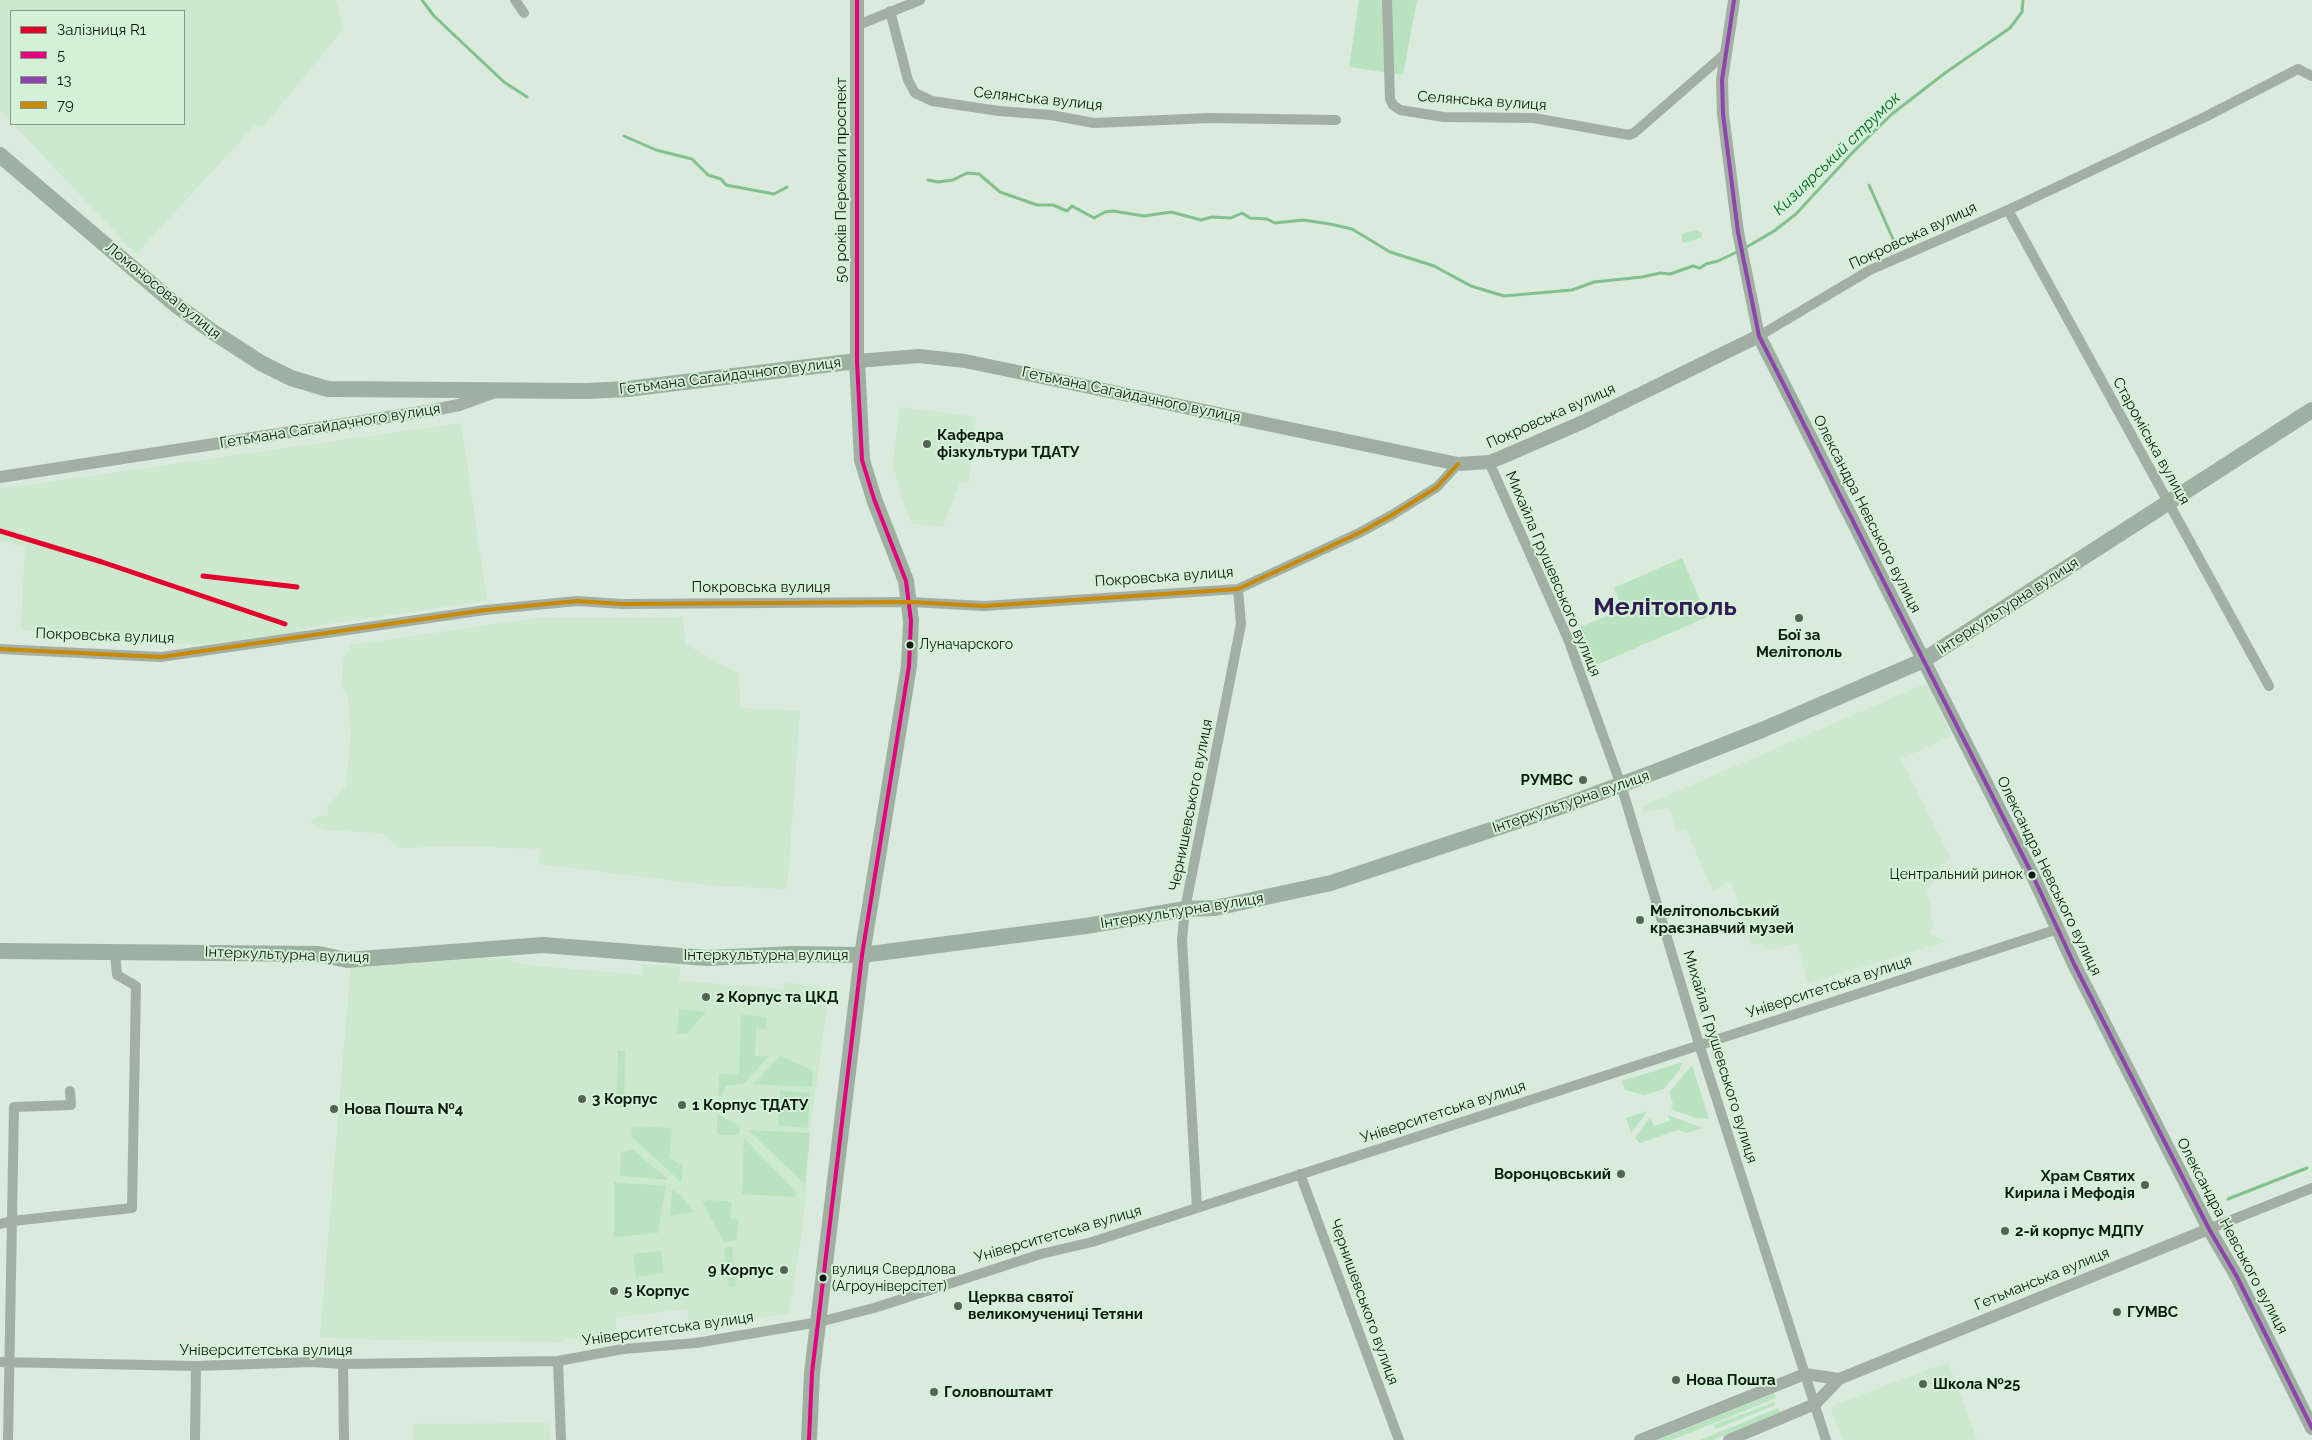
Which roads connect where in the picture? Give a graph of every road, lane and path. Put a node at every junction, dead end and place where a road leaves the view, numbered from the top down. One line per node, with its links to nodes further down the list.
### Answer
1 (515, 0): 7 (street)
2 (857, 0): 8 (main road, 50 років Перемоги проспект)
3 (920, 0): 6 (street)
4 (1387, 0): 9 (street, Селянська вулиця)
5 (1734, 0): 9 (street)
6 (890, 11): 8 (street); 11 (street, Селянська вулиця)
7 (524, 13)
8 (858, 25): 15 (main road, 50 років Перемоги проспект)
9 (1726, 53): 14 (street)
10 (2312, 76): 13 (street, Покровська вулиця)
11 (1336, 120)
12 (0, 155): 16 (highway, Ломоносова вулиця)
13 (2008, 210): 14 (street, Покровська вулиця); 21 (street, Староміська вулиця)
14 (1759, 336): 18 (main road, Покровська вулиця); 25 (main road, Олександра Невського вулиця)
15 (856, 361): 16 (highway, Гетьмана Сагайдачного вулиця); 19 (main road, Гетьмана Сагайдачного вулиця); 23 (highway)
16 (497, 391): 20 (street, Гетьмана Сагайдачного вулиця)
17 (2312, 410): 21 (highway, Інтеркультурна вулиця)
18 (1489, 462): 19 (main road, Покровська вулиця); 27 (street, Михайла Грушевського вулиця)
19 (1458, 464): 22 (street, Покровська вулиця)
20 (0, 477)
21 (2168, 503): 25 (highway, Інтеркультурна вулиця); 26 (street, Староміська вулиця)
22 (1238, 589): 23 (street, Покровська вулиця); 28 (street, Чернишевського вулиця)
23 (910, 602): 24 (street, Покровська вулиця); 32 (highway)
24 (0, 649)
25 (1922, 661): 27 (highway, Інтеркультурна вулиця); 29 (main road, Олександра Невського вулиця)
26 (2269, 686)
27 (1621, 785): 28 (highway, Інтеркультурна вулиця); 33 (street, Михайла Грушевського вулиця)
28 (1185, 910): 32 (highway, Інтеркультурна вулиця); 37 (street, Чернишевського вулиця)
29 (2058, 929): 33 (street, Університетська вулиця); 40 (main road, Олександра Невського вулиця)
30 (0, 951): 31 (highway, Інтеркультурна вулиця)
31 (115, 952): 32 (highway, Інтеркультурна вулиця); 38 (street)
32 (862, 955): 41 (highway)
33 (1699, 1044): 35 (street, Університетська вулиця); 46 (street, Михайла Грушевського вулиця)
34 (70, 1091): 38 (street)
35 (1300, 1174): 37 (street, Університетська вулиця); 55 (street, Чернишевського вулиця)
36 (2312, 1188): 40 (street, Гетьманська вулиця)
37 (1197, 1208): 41 (street, Університетська вулиця)
38 (12, 1221): 39 (street); 43 (street)
39 (0, 1224)
40 (2209, 1229): 47 (street, Гетьманська вулиця); 49 (main road, Олександра Невського вулиця)
41 (819, 1322): 42 (street, Університетська вулиця); 54 (highway)
42 (558, 1361): 44 (street, Університетська вулиця); 53 (street)
43 (4, 1362): 45 (street, Університетська вулиця); 50 (street)
44 (343, 1364): 45 (street, Університетська вулиця); 52 (street)
45 (196, 1366): 51 (street)
46 (1805, 1374): 47 (street); 48 (street, Михайла Грушевського вулиця); 56 (street)
47 (1840, 1379): 48 (street, Гетьманська вулиця)
48 (1815, 1404): 57 (street, Гетьманська вулиця); 58 (street, Михайла Грушевського вулиця)
49 (2312, 1428)
50 (8, 1440)
51 (195, 1440)
52 (344, 1440)
53 (561, 1440)
54 (809, 1440)
55 (1399, 1440)
56 (1640, 1440)
57 (1729, 1440)
58 (1826, 1440)

